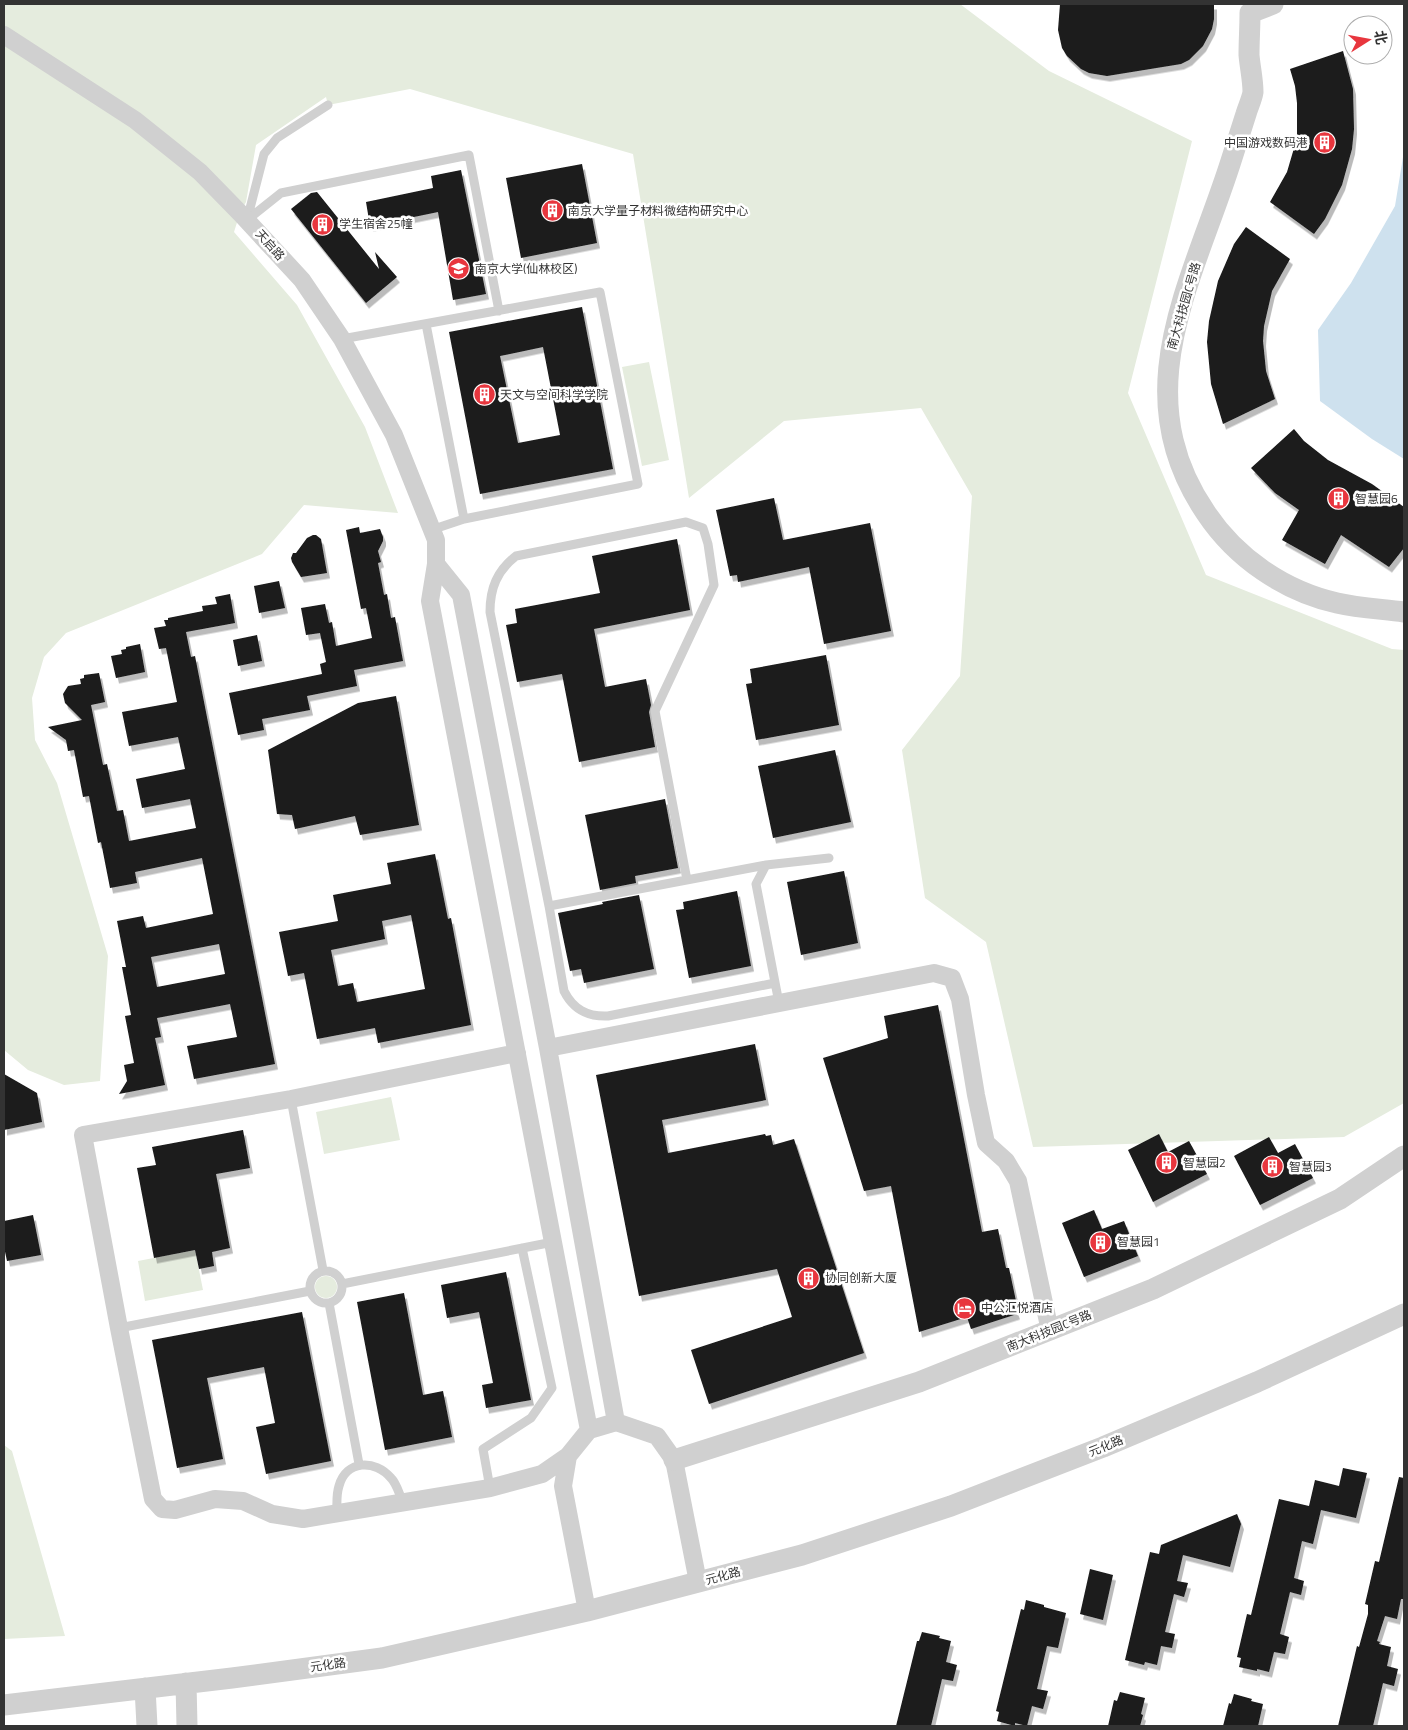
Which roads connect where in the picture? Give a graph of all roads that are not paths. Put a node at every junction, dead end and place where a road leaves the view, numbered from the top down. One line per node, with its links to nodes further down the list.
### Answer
1 (1273, 4): 2 (street, 南大科技园C号路)
2 (1247, 8): 12 (street, 南大科技园C号路)
3 (4, 35): 5 (street, 天启路)
4 (328, 105): 5 (lane)
5 (247, 220): 6 (lane); 8 (street, 天启路)
6 (499, 310): 7 (lane); 9 (lane)
7 (426, 324): 8 (lane); 9 (lane)
8 (342, 339): 10 (street, 天启路)
9 (464, 520): 10 (lane)
10 (433, 535): 11 (street)
11 (436, 564): 19 (street); 20 (street)
12 (1404, 612)
13 (829, 858): 14 (lane)
14 (766, 866): 15 (lane); 17 (lane)
15 (687, 880): 16 (lane); 16 (lane)
16 (549, 906): 17 (lane)
17 (776, 983): 18 (lane)
18 (779, 1003): 19 (street); 31 (street)
19 (548, 1048): 32 (street)
20 (517, 1053): 21 (street); 23 (street)
21 (291, 1099): 25 (lane); 30 (street)
22 (1404, 1156): 31 (street, 南大科技园C号路)
23 (553, 1242): 24 (lane); 33 (street)
24 (522, 1248): 26 (lane); 37 (lane)
25 (323, 1270): 26 (lane); 27 (lane)
26 (342, 1284): 28 (lane)
27 (310, 1291): 28 (lane); 30 (lane)
28 (329, 1303): 36 (lane)
29 (1404, 1314): 40 (street, 元化路)
30 (119, 1328): 39 (street)
31 (1050, 1331): 35 (street, 南大科技园C号路)
32 (616, 1422): 33 (street); 35 (street)
33 (589, 1430): 34 (street)
34 (568, 1456): 37 (street); 41 (street)
35 (674, 1460): 40 (street)
36 (359, 1464): 38 (lane); 39 (lane)
37 (490, 1488): 38 (street)
38 (403, 1502): 39 (street)
39 (338, 1513)
40 (698, 1582): 41 (street, 元化路)
41 (587, 1611): 42 (street, 元化路)
42 (186, 1683): 43 (street, 元化路); 46 (street)
43 (145, 1688): 44 (street, 元化路); 45 (street)
44 (4, 1705)
45 (148, 1726)
46 (187, 1726)

